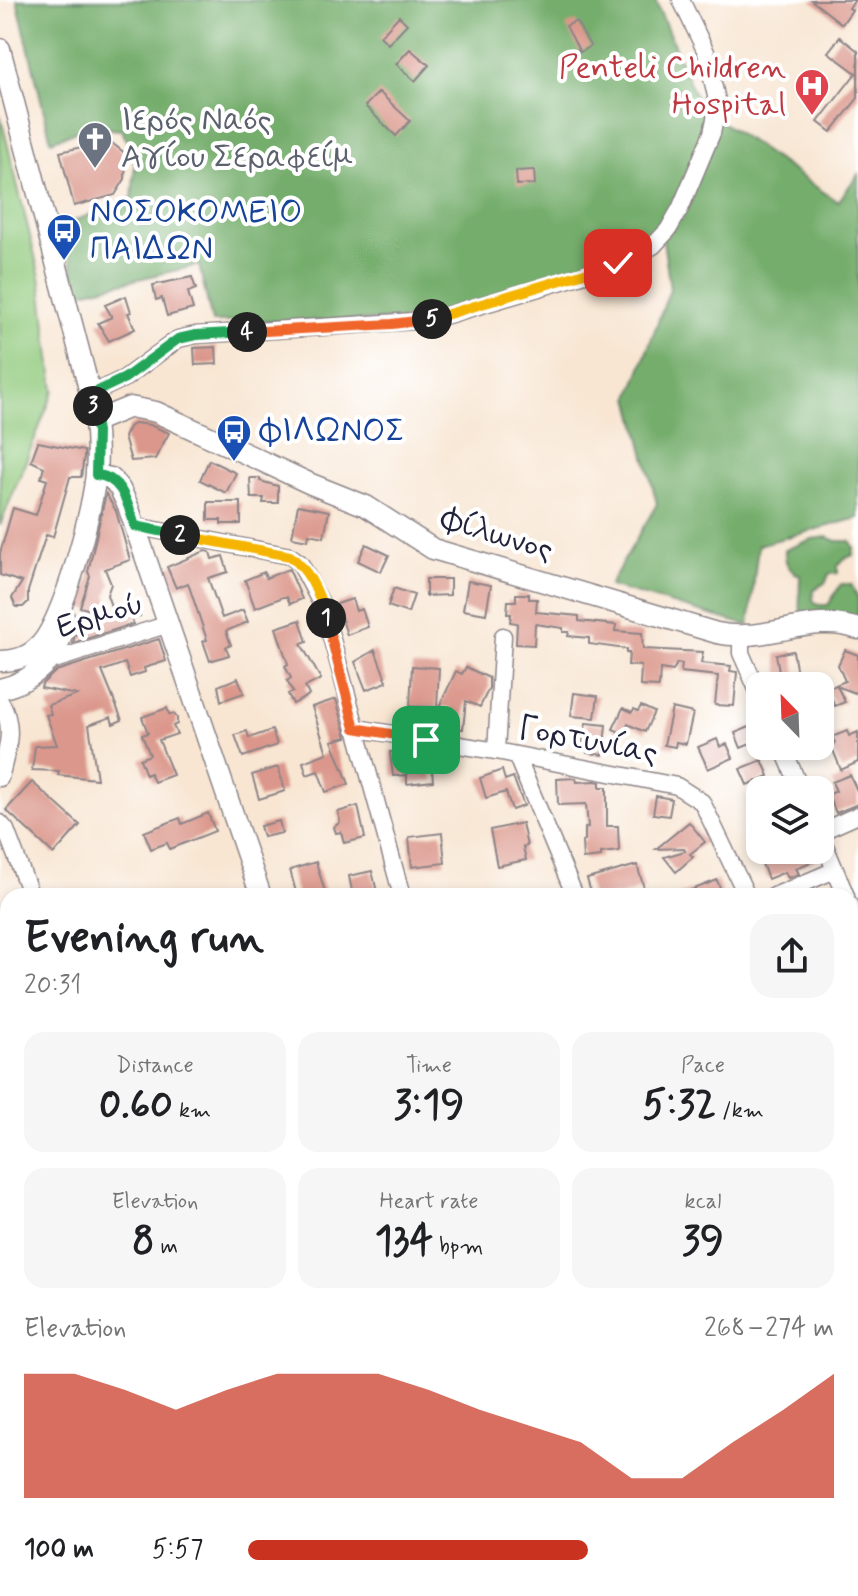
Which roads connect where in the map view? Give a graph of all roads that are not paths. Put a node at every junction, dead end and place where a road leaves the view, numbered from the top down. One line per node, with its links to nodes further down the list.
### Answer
1 (681, 0): 3 (street)
2 (0, 49): 3 (main road)
3 (91, 394): 4 (main road)
4 (96, 421): 5 (main road); 11 (main road, Φίλωνος)
5 (96, 475): 6 (main road); 7 (main road)
6 (135, 526): 8 (main road); 17 (street)
7 (66, 595): 12 (main road); 13 (main road)
8 (169, 624): 13 (street, Ερμού); 28 (main road)
9 (858, 629): 11 (main road, Φίλωνος)
10 (503, 636): 19 (street)
11 (741, 637): 14 (street)
12 (0, 661)
13 (48, 662): 15 (main road)
14 (749, 672)
15 (0, 689)
16 (0, 701): 18 (street)
17 (355, 728): 19 (street, Γορτυνίας); 29 (street)
18 (3, 750): 21 (street)
19 (496, 751): 20 (street, Γορτυνίας)
20 (517, 757): 30 (street); 31 (street, Γορτυνίας)
21 (0, 778)
22 (858, 815): 24 (street)
23 (0, 823): 27 (street)
24 (834, 826)
25 (833, 864): 26 (street)
26 (835, 870): 32 (street); 33 (street)
27 (28, 888)
28 (258, 888)
29 (400, 888)
30 (572, 888)
31 (743, 888)
32 (793, 888)
33 (843, 888)

